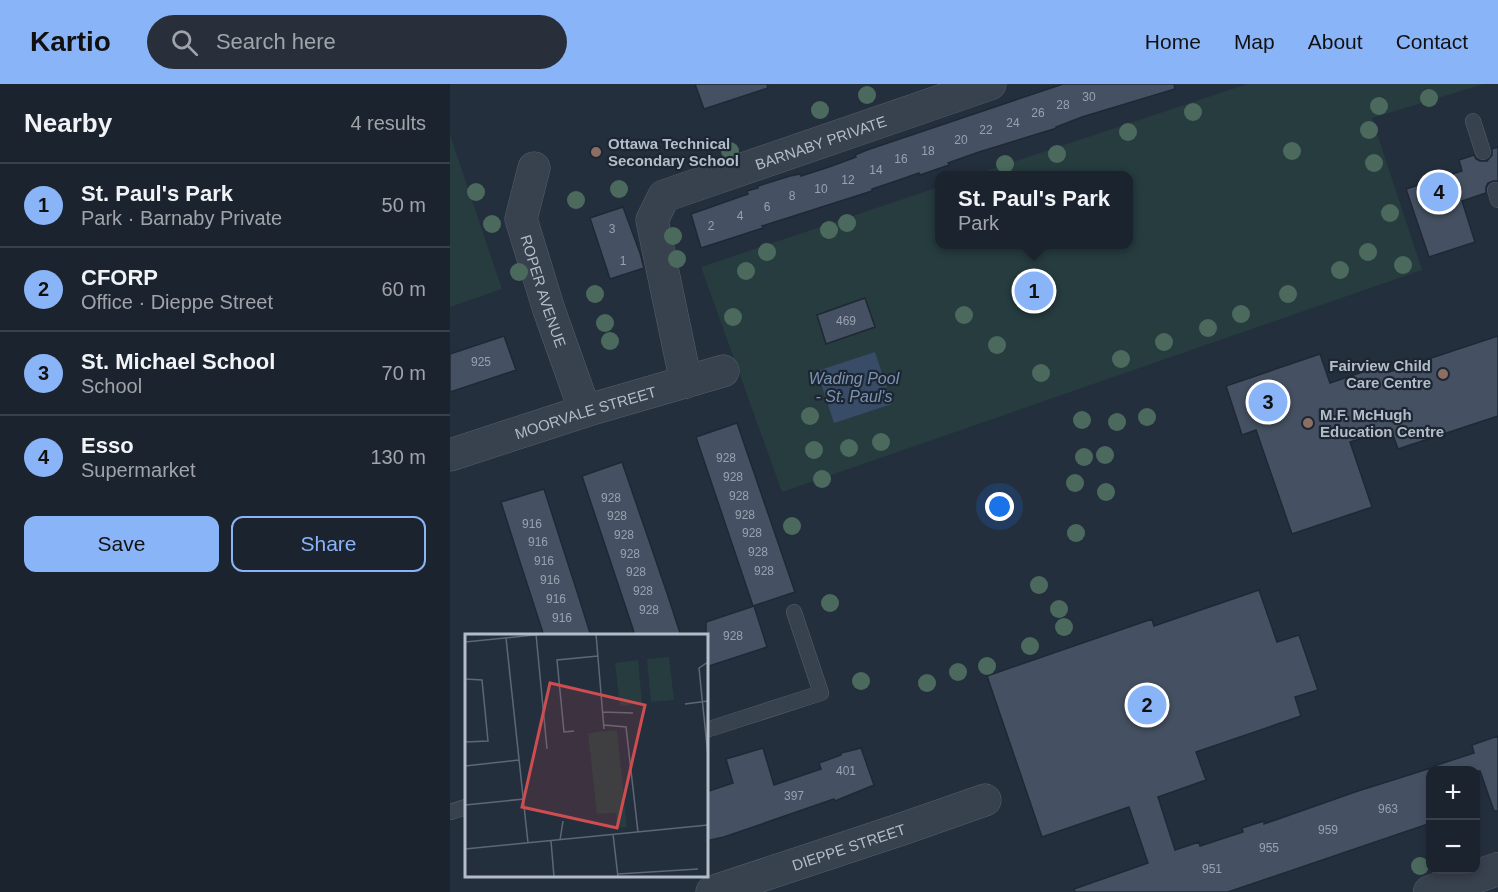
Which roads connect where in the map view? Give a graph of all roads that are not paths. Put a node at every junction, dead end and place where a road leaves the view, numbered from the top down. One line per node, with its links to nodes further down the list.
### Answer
1 (990, 84): 6 (street, BARNABY PRIVATE)
2 (1473, 122): 3 (lane)
3 (1483, 152)
4 (534, 168): 7 (street, ROPER AVENUE)
5 (723, 371): 6 (street, MOORVALE STREET)
6 (686, 382): 7 (street, MOORVALE STREET)
7 (585, 411): 8 (street, MOORVALE STREET)
8 (450, 454)
9 (794, 612): 10 (lane)
10 (708, 729)
11 (985, 800): 15 (street, DIEPPE STREET)
12 (465, 807): 13 (lane)
13 (450, 813)
14 (1498, 869): 16 (street)
15 (712, 892)
16 (1433, 892)

